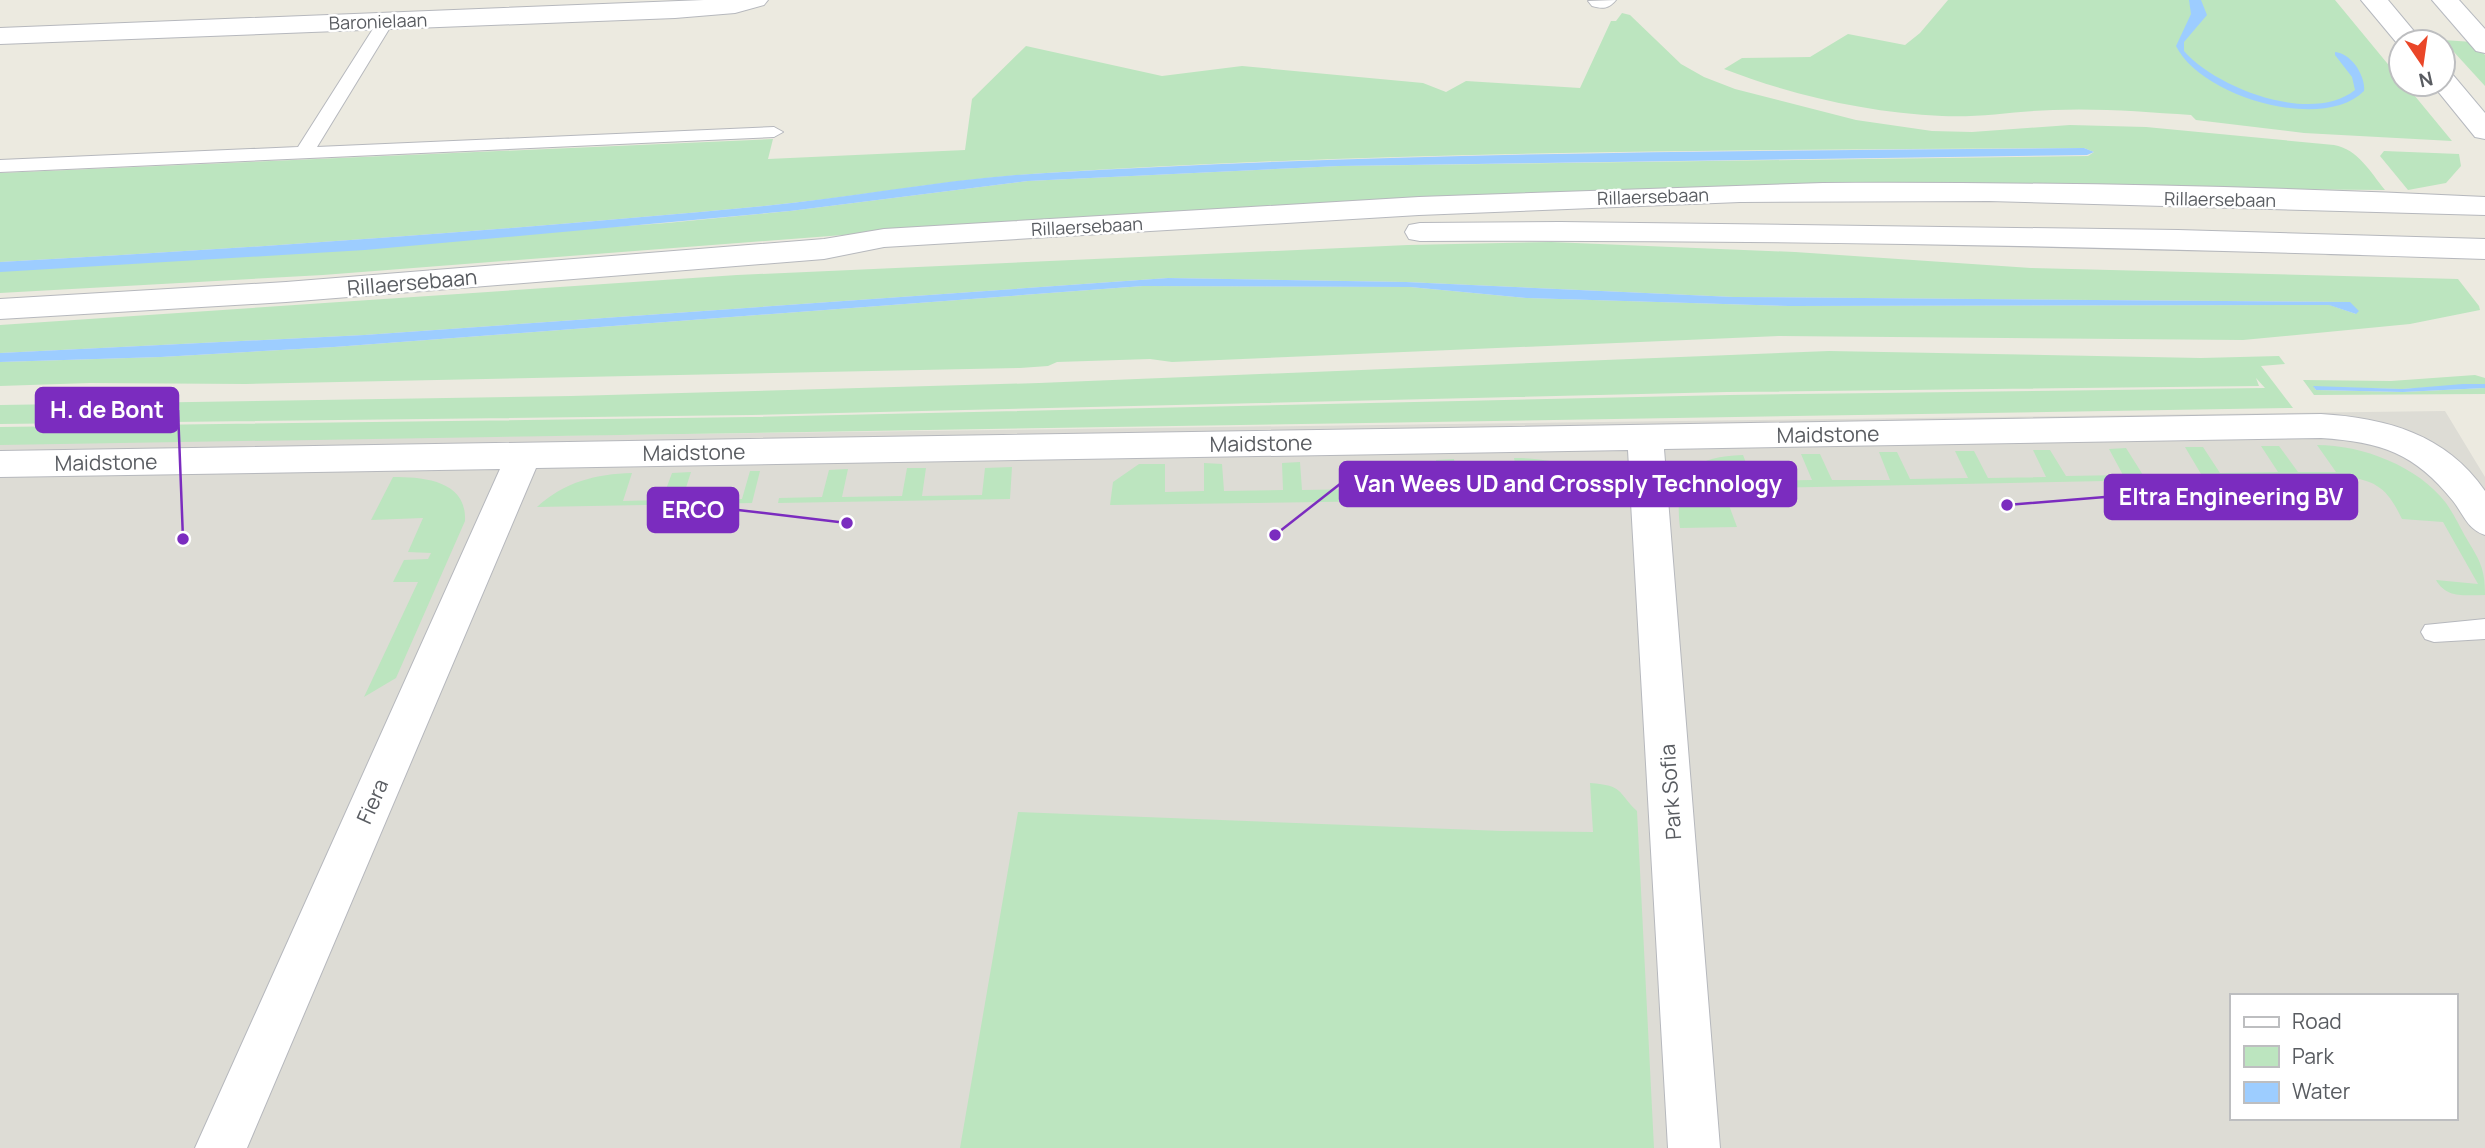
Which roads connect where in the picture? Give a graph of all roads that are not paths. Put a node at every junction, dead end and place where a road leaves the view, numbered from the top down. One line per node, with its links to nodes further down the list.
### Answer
1 (292, 0): 6 (street)
2 (755, 0): 5 (street, Baronielaan)
3 (2374, 0): 7 (street)
4 (2445, 0): 9 (street)
5 (386, 20): 6 (street, Baronielaan); 13 (lane)
6 (274, 26): 8 (street, Baronielaan)
7 (2398, 28)
8 (0, 36)
9 (2485, 45)
10 (2457, 98): 11 (street)
11 (2485, 131)
12 (774, 132): 13 (lane)
13 (304, 153): 14 (lane)
14 (0, 166)
15 (2485, 206): 17 (street, Rillaersebaan)
16 (2485, 248): 17 (street, Rillaersebaan)
17 (824, 249): 18 (street, Rillaersebaan)
18 (0, 309)
19 (1645, 437): 20 (street, Maidstone); 22 (street, Maidstone); 26 (street, Park Sofia)
20 (524, 455): 21 (street, Maidstone); 25 (street, Fiera)
21 (0, 464)
22 (2485, 520)
23 (2485, 629): 24 (lane)
24 (2434, 632)
25 (221, 1148)
26 (1694, 1148)

